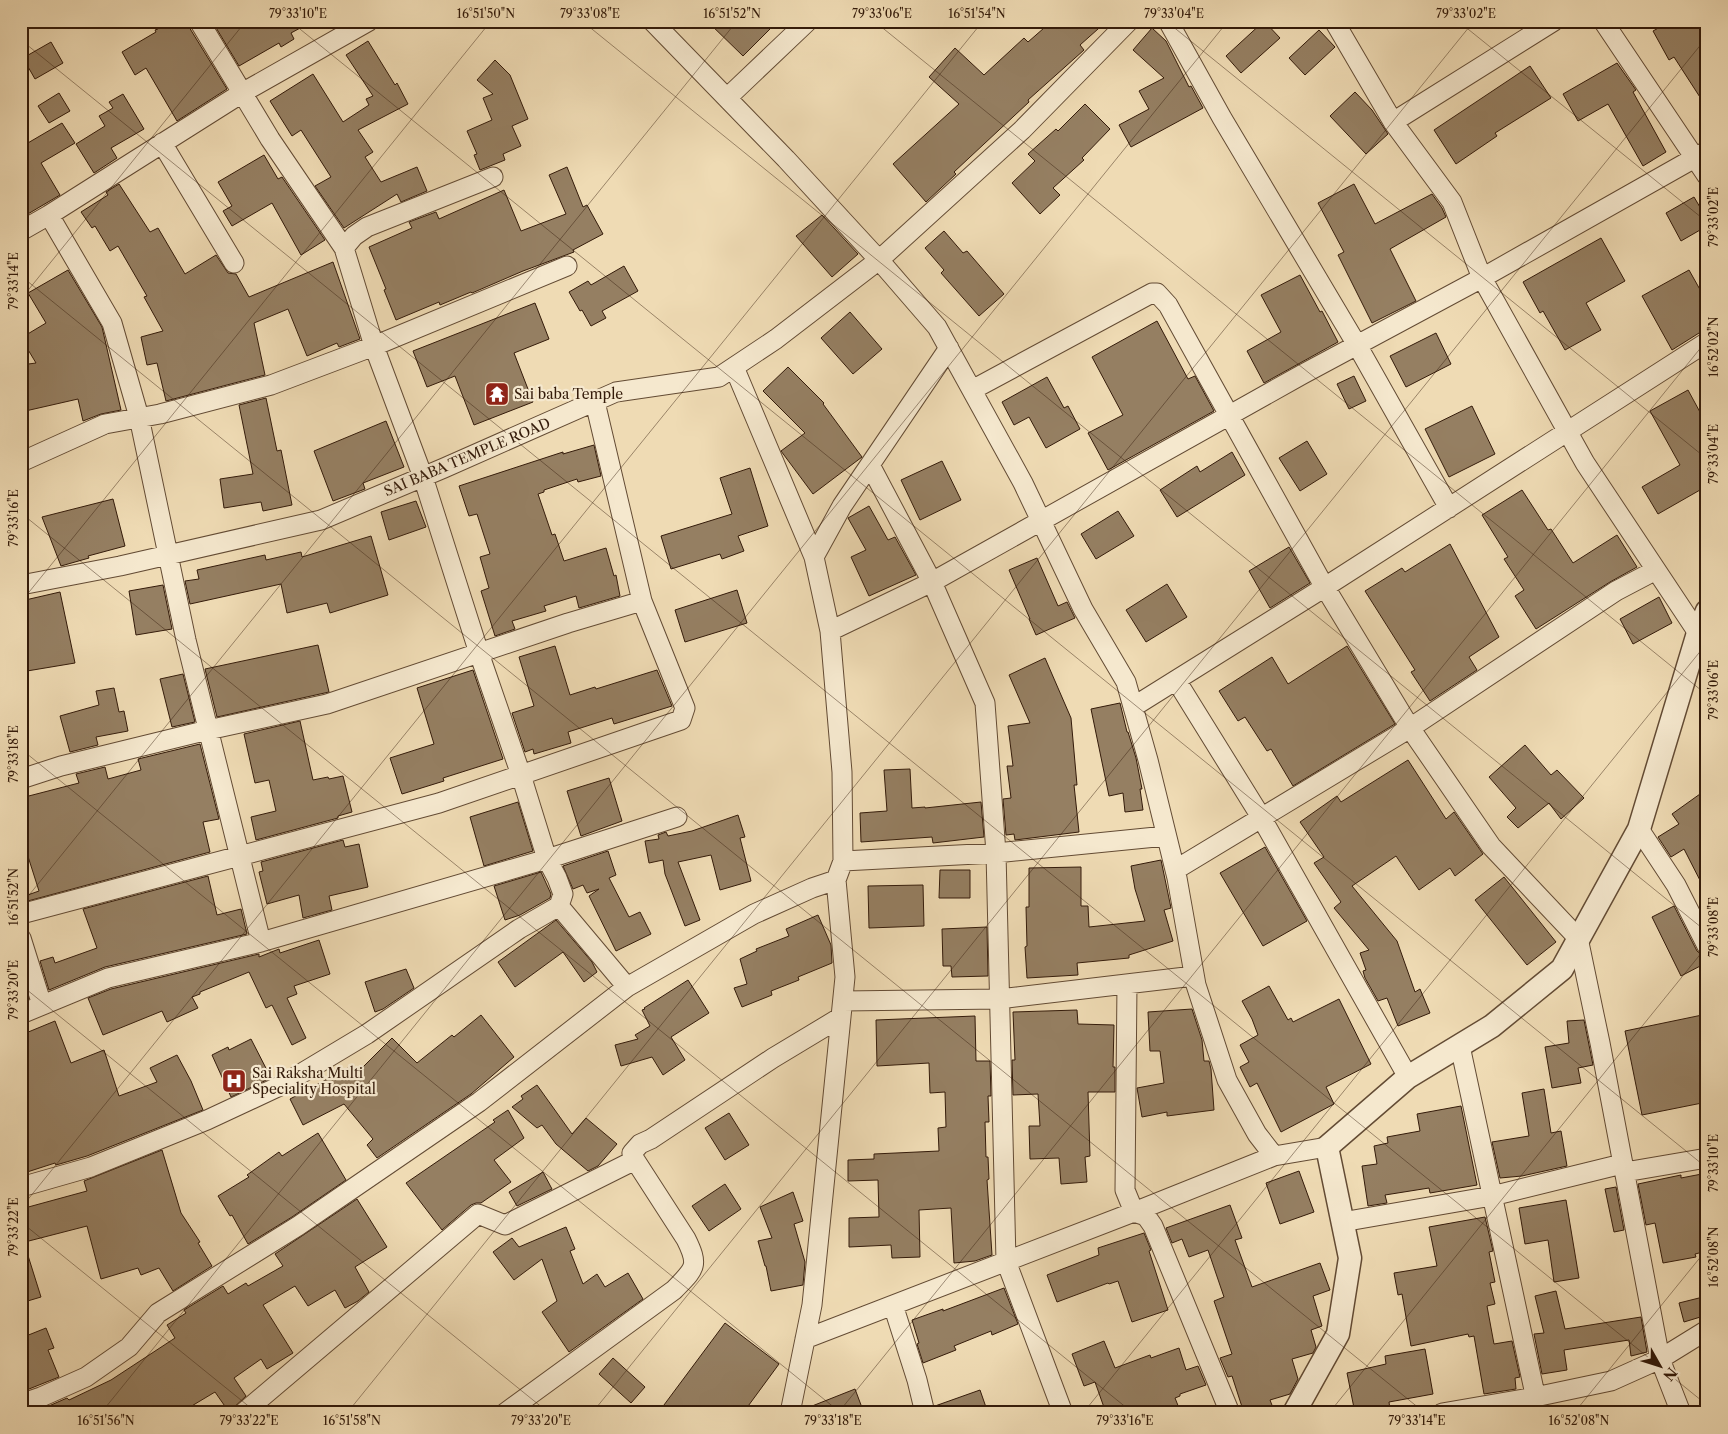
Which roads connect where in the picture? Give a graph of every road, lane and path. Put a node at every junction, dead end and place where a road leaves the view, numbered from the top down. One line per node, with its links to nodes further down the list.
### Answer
1 (199, 21): 10 (street)
2 (369, 21): 10 (street)
3 (652, 21): 11 (street)
4 (808, 21): 11 (street)
5 (1129, 21): 20 (street, SAI BABA TEMPLE ROAD)
6 (1168, 21): 25 (street)
7 (1334, 21): 12 (street)
8 (1554, 21): 12 (street)
9 (1611, 24): 14 (street)
10 (242, 93): 13 (street); 19 (street)
11 (727, 98): 20 (street)
12 (1393, 122): 23 (street)
13 (162, 143): 17 (street); 21 (street)
14 (1700, 154): 15 (street); 23 (street)
15 (1707, 176)
16 (493, 177): 19 (street)
17 (49, 215): 18 (street); 32 (street)
18 (21, 231)
19 (344, 248): 26 (street)
20 (879, 260): 27 (street); 28 (street, SAI BABA TEMPLE ROAD)
21 (234, 263)
22 (567, 266): 26 (street)
23 (1482, 278): 25 (street); 33 (street)
24 (1707, 342): 33 (street)
25 (1357, 345): 31 (street); 37 (street)
26 (374, 346): 32 (street); 36 (street)
27 (949, 348): 29 (street); 35 (street)
28 (734, 367): 30 (street, SAI BABA TEMPLE ROAD); 40 (street)
29 (972, 390): 31 (street); 38 (street)
30 (595, 402): 36 (street, SAI BABA TEMPLE ROAD); 45 (street)
31 (1228, 416): 38 (street); 44 (street)
32 (139, 417): 34 (street); 39 (street)
33 (1568, 432): 37 (street); 41 (street)
34 (21, 462)
35 (870, 465): 40 (street); 42 (street)
36 (423, 477): 39 (street, SAI BABA TEMPLE ROAD); 49 (street)
37 (1449, 508): 44 (street)
38 (1041, 521): 42 (street); 51 (street)
39 (168, 555): 43 (street, SAI BABA TEMPLE ROAD); 53 (street)
40 (814, 557): 47 (street)
41 (1656, 570): 48 (street); 52 (street)
42 (932, 582): 47 (street); 60 (street)
43 (21, 585)
44 (1325, 588): 50 (street); 52 (street)
45 (642, 600): 49 (street); 54 (street)
46 (1707, 611): 48 (street)
47 (830, 631): 63 (street)
48 (1698, 633): 58 (street)
49 (479, 653): 53 (street); 54 (street)
50 (1176, 680): 51 (street); 57 (street)
51 (1133, 707): 59 (street)
52 (1410, 728): 57 (street); 69 (street)
53 (208, 730): 55 (street); 61 (street)
54 (521, 774): 61 (street); 62 (street)
55 (21, 779)
56 (677, 817): 62 (street)
57 (1262, 818): 64 (street); 80 (street)
58 (1639, 828): 69 (street); 71 (street)
59 (1166, 836): 60 (street); 64 (street)
60 (996, 853): 63 (street); 75 (street)
61 (239, 857): 67 (street); 70 (street)
62 (547, 859): 66 (street); 70 (street)
63 (843, 861): 65 (street)
64 (1175, 870): 72 (street)
65 (836, 880): 74 (street); 77 (street)
66 (559, 906): 74 (street); 86 (street)
67 (21, 914)
68 (21, 938): 76 (street)
69 (1578, 938): 79 (street); 85 (street)
70 (261, 942): 76 (street)
71 (1707, 946)
72 (1194, 976): 73 (street); 82 (street)
73 (1127, 984): 75 (street); 88 (street)
74 (627, 987): 95 (street)
75 (999, 999): 77 (street); 90 (street)
76 (42, 1005): 78 (street)
77 (842, 1009): 84 (street); 93 (street)
78 (21, 1014)
79 (1460, 1046): 80 (street); 87 (street)
80 (1408, 1077): 81 (street)
81 (1327, 1147): 82 (street); 89 (street)
82 (1274, 1156): 88 (street)
83 (1707, 1158): 85 (street)
84 (635, 1160): 97 (street); 98 (street)
85 (1622, 1164): 87 (street); 94 (street)
86 (21, 1187)
87 (1492, 1196): 89 (street); 96 (street)
88 (1134, 1212): 90 (street); 102 (street)
89 (1342, 1222): 103 (street)
90 (1006, 1261): 91 (street); 101 (street)
91 (893, 1305): 93 (street); 100 (street)
92 (1707, 1330): 94 (street)
93 (805, 1339): 99 (street)
94 (1660, 1359): 96 (street); 105 (street)
95 (21, 1404)
96 (1537, 1405): 104 (street)
97 (243, 1413)
98 (505, 1413)
99 (790, 1413)
100 (924, 1413)
101 (1063, 1413)
102 (1230, 1413)
103 (1294, 1413)
104 (1442, 1413)
105 (1681, 1413)

